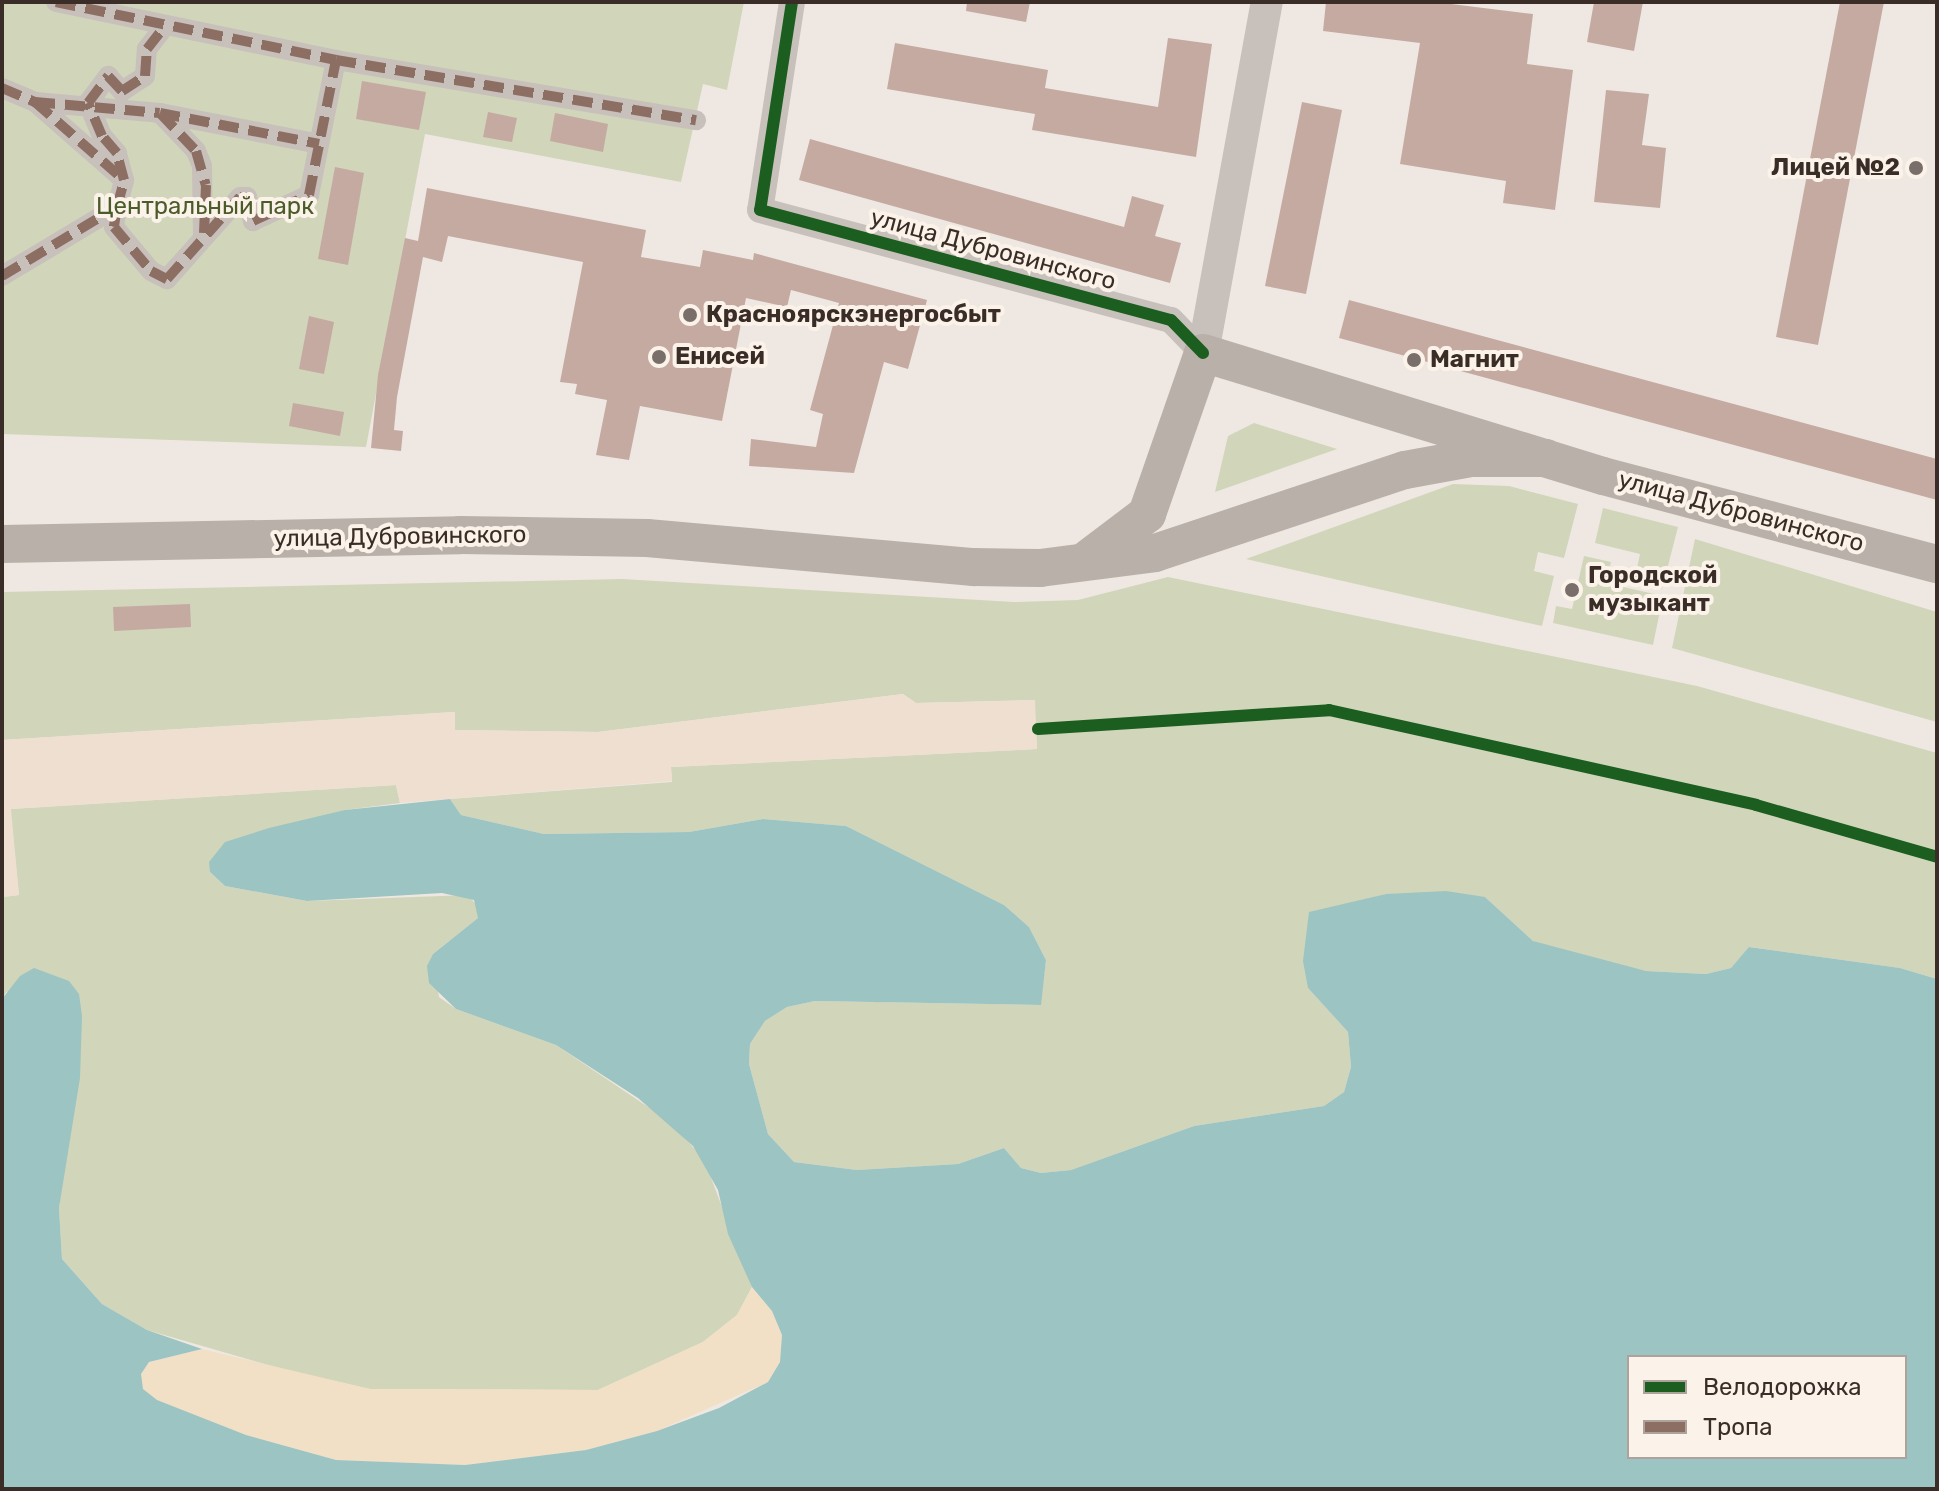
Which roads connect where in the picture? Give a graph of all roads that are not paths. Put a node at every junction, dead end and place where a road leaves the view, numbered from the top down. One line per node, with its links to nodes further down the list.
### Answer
1 (56, 2): 4 (street)
2 (792, 2): 16 (street, улица Дубровинского)
3 (1267, 2): 16 (street)
4 (165, 26): 5 (street); 8 (street)
5 (336, 60): 10 (street); 11 (street)
6 (2, 88): 7 (street)
7 (35, 102): 8 (street); 12 (street)
8 (88, 103): 9 (street); 12 (street)
9 (160, 113): 11 (street); 14 (street)
10 (696, 120)
11 (319, 144): 14 (street)
12 (124, 180): 13 (street)
13 (117, 207): 14 (street); 15 (street)
14 (203, 236)
15 (2, 276)
16 (1203, 353): 17 (main road, улица Дубровинского); 19 (main road)
17 (1546, 458): 19 (main road, улица Дубровинского); 20 (main road, улица Дубровинского)
18 (2, 544): 19 (main road, улица Дубровинского)
19 (1083, 562)
20 (1937, 564)

